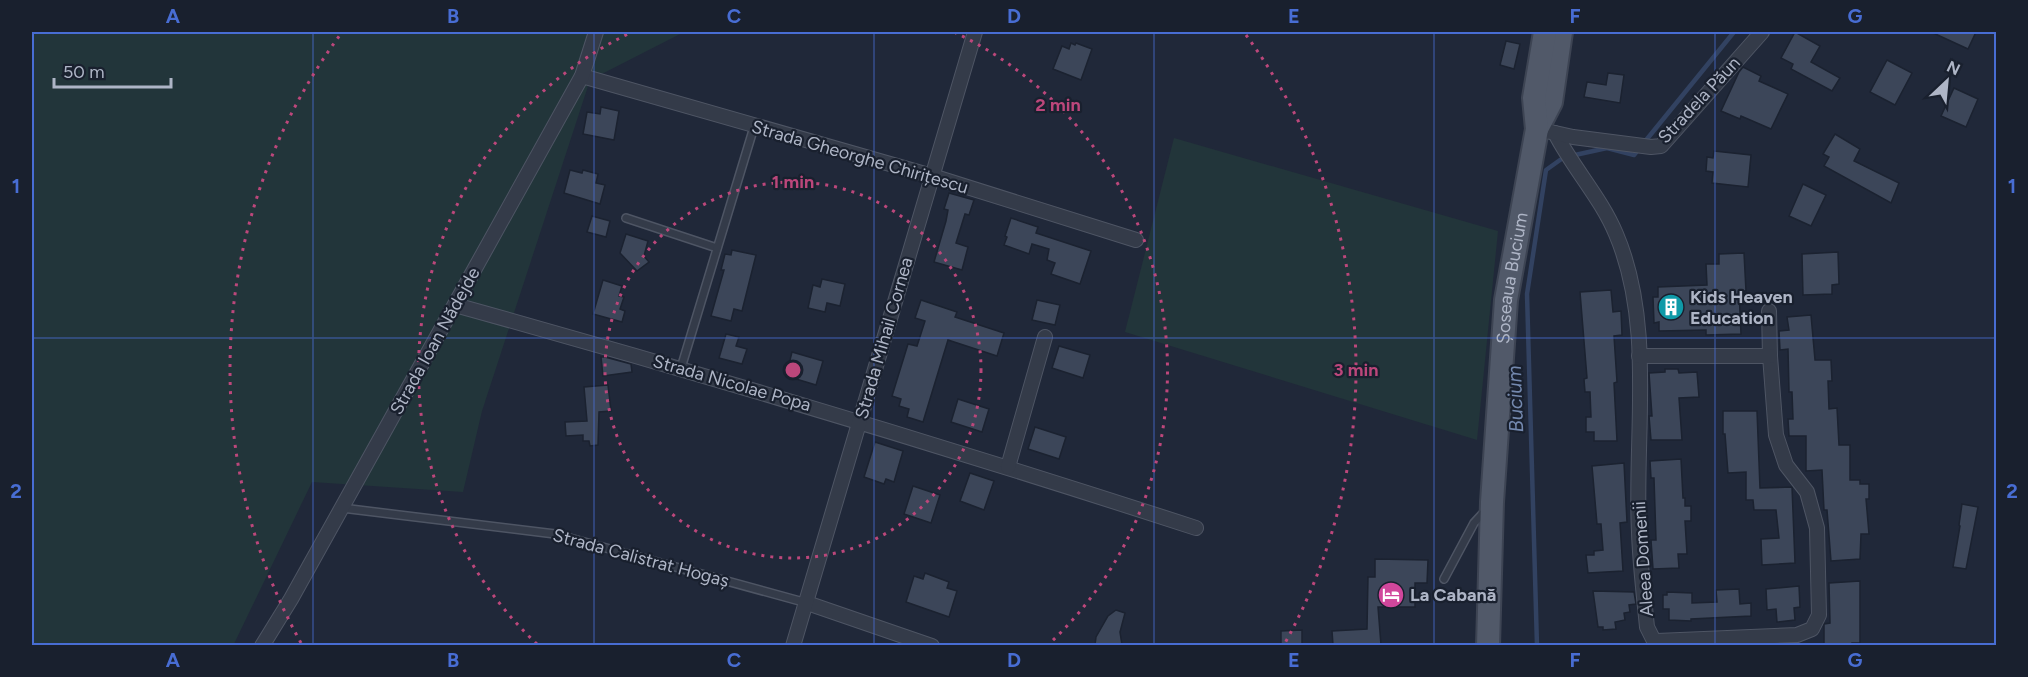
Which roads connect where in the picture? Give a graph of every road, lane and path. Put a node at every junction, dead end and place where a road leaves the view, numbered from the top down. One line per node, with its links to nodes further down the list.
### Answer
1 (596, 32): 6 (street, Strada Ioan Nădejde)
2 (975, 32): 9 (street, Strada Mihail Cornea)
3 (1545, 32): 8 (main road, Șoseaua Bucium)
4 (1561, 32): 8 (main road, Șoseaua Bucium)
5 (1762, 32): 8 (street, Stradela Păun)
6 (582, 76): 7 (street, Strada Gheorghe Chirițescu); 13 (street, Strada Ioan Nădejde)
7 (754, 127): 9 (street, Strada Gheorghe Chirițescu); 12 (lane)
8 (1546, 131): 16 (street, Aleea Domenii); 21 (main road, Șoseaua Bucium)
9 (932, 177): 11 (street, Strada Gheorghe Chirițescu); 19 (street, Strada Mihail Cornea)
10 (626, 219): 12 (lane)
11 (1136, 240)
12 (717, 248): 18 (lane)
13 (455, 305): 18 (street, Strada Nicolae Popa); 22 (street, Strada Ioan Nădejde)
14 (1770, 311): 17 (street, Aleea Domenii)
15 (1045, 337): 20 (street)
16 (1639, 356): 17 (street); 17 (street, Aleea Domenii)
17 (1770, 356)
18 (681, 368): 19 (street, Strada Nicolae Popa)
19 (859, 421): 20 (street, Strada Nicolae Popa); 25 (street, Strada Mihail Cornea)
20 (1008, 467): 23 (street, Strada Nicolae Popa)
21 (1492, 502): 24 (lane); 29 (main road, Șoseaua Bucium)
22 (342, 508): 25 (lane, Strada Calistrat Hogaș); 26 (street, Strada Ioan Nădejde)
23 (1196, 528)
24 (1444, 579)
25 (807, 603): 27 (street, Strada Mihail Cornea); 28 (street, Strada Calistrat Hogaș)
26 (262, 645)
27 (794, 645)
28 (932, 645)
29 (1488, 645)

